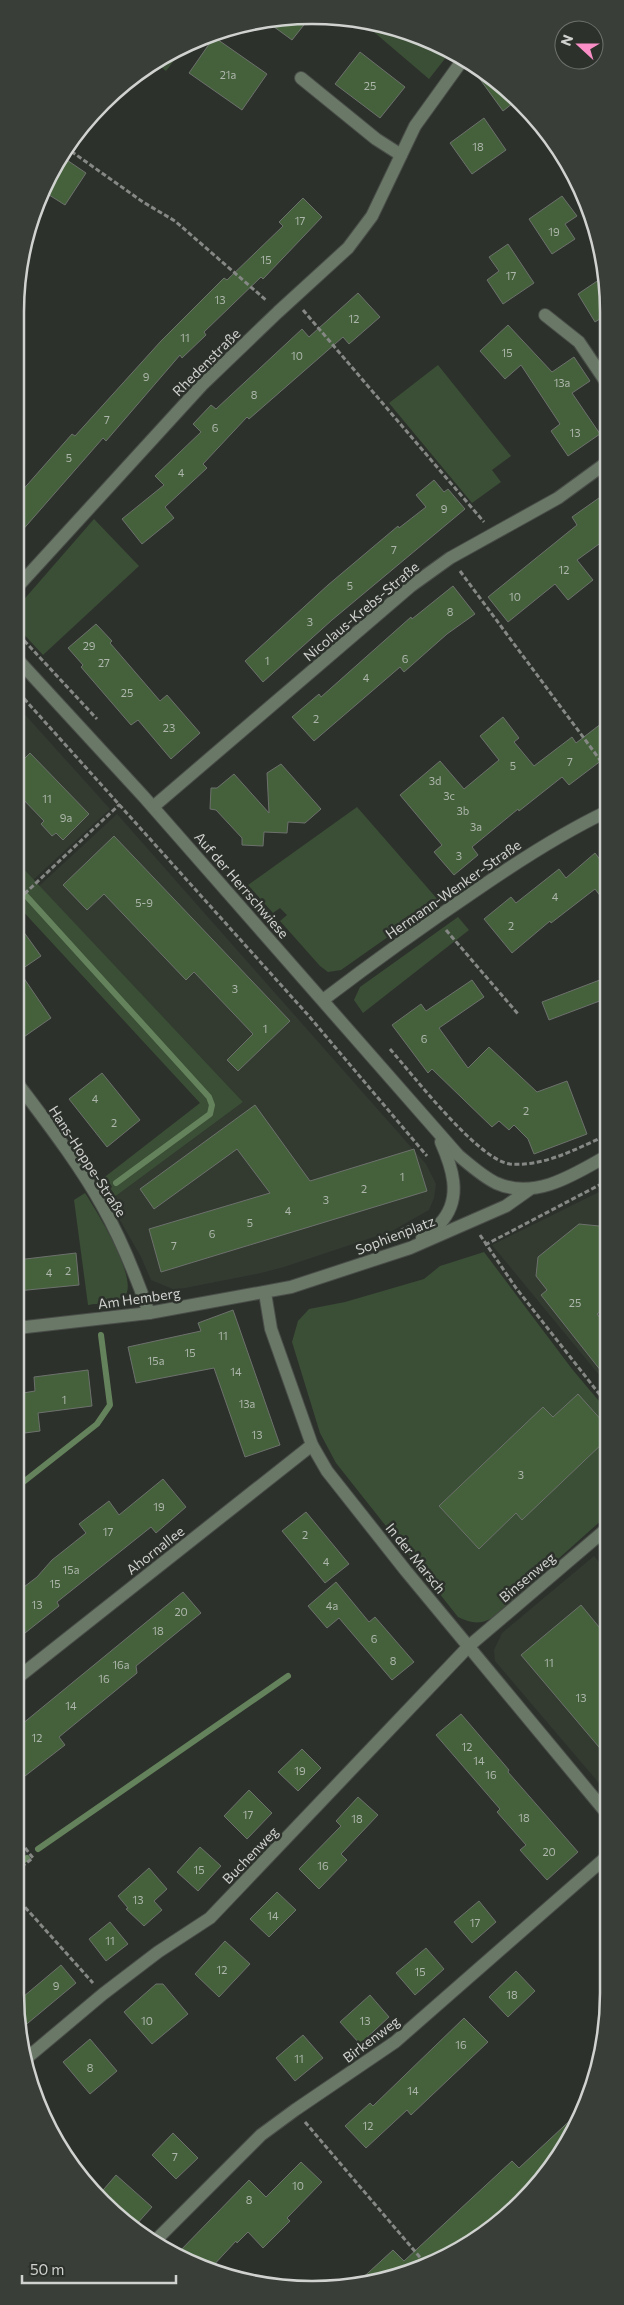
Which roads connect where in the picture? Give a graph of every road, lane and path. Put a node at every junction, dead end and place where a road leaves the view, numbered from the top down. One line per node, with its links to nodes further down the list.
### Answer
1 (460, 64): 4 (street, Rhedenstraße)
2 (301, 78): 4 (street)
3 (72, 152): 6 (path)
4 (400, 155): 5 (street, Rhedenstraße)
5 (293, 298): 6 (street, Rhedenstraße); 10 (path)
6 (278, 312): 12 (street, Rhedenstraße)
7 (545, 315): 8 (street)
8 (600, 373)
9 (600, 467): 10 (street, Nicolaus-Krebs-Straße)
10 (494, 535): 11 (street, Nicolaus-Krebs-Straße)
11 (450, 558): 15 (path); 17 (street, Nicolaus-Krebs-Straße)
12 (24, 580)
13 (24, 666): 17 (street, Auf der Herrschwiese)
14 (24, 698): 16 (path)
15 (600, 760)
16 (120, 804): 19 (path); 28 (path)
17 (153, 807): 21 (street, Auf der Herrschwiese)
18 (600, 815): 20 (street, Hermann-Wenker-Straße)
19 (24, 894)
20 (436, 918): 21 (street, Hermann-Wenker-Straße); 22 (path)
21 (323, 1000): 25 (street, Auf der Herrschwiese)
22 (518, 1014)
23 (388, 1047): 26 (path)
24 (24, 1092): 35 (street, Hans-Hoppe-Straße)
25 (437, 1133): 30 (street, Auf der Herrschwiese); 33 (street, Auf der Herrschwiese)
26 (600, 1138)
27 (600, 1160): 30 (street)
28 (431, 1161)
29 (600, 1185): 37 (path)
30 (530, 1189): 33 (street, Sophienplatz)
31 (419, 1222): 32 (path)
32 (384, 1237)
33 (410, 1248): 34 (street, Sophienplatz)
34 (265, 1292): 35 (street, Am Hemberg); 38 (street, In der Marsch)
35 (149, 1313): 36 (street, Am Hemberg)
36 (24, 1327)
37 (600, 1395)
38 (312, 1445): 40 (street, In der Marsch); 41 (street, Ahornallee)
39 (600, 1534): 40 (street, Binsenweg)
40 (469, 1646): 42 (street, In der Marsch); 47 (street, Buchenweg)
41 (24, 1673)
42 (600, 1805)
43 (24, 1846): 45 (path)
44 (600, 1863): 49 (street, Birkenweg)
45 (24, 1864)
46 (24, 1906): 47 (path)
47 (103, 1994): 48 (street, Buchenweg)
48 (31, 2055)
49 (294, 2110): 50 (street, Birkenweg); 51 (path)
50 (159, 2237)
51 (422, 2259)

